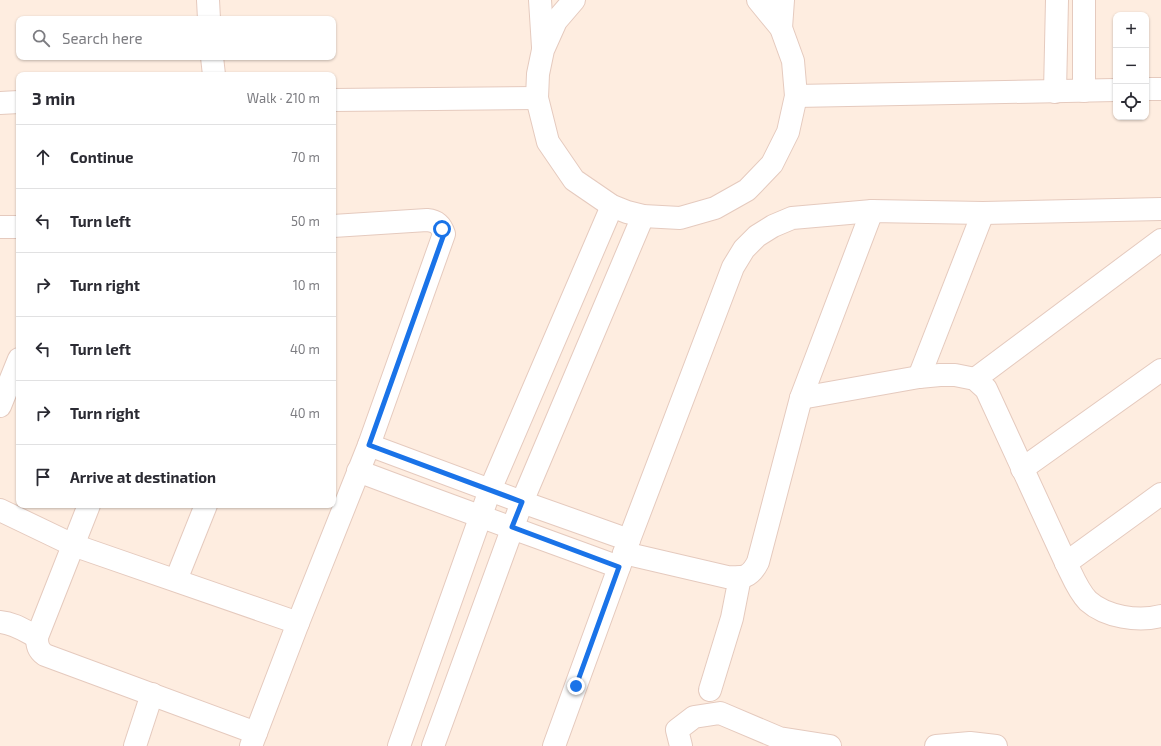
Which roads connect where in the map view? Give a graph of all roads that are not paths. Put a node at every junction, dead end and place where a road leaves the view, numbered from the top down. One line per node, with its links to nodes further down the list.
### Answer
1 (208, 0): 8 (street)
2 (540, 0): 10 (street)
3 (574, 0): 10 (street)
4 (758, 0): 9 (street)
5 (783, 0): 9 (street)
6 (1057, 0): 17 (street)
7 (1084, 0): 16 (street)
8 (210, 16)
9 (781, 28): 18 (street)
10 (543, 50): 19 (street)
11 (212, 60): 12 (street)
12 (214, 72)
13 (1161, 89): 15 (street)
14 (1113, 90): 16 (street)
15 (1149, 90)
16 (1084, 91): 17 (street)
17 (1055, 92): 18 (street)
18 (796, 96): 27 (street)
19 (537, 98): 20 (street); 23 (street)
20 (336, 100)
21 (16, 102): 22 (street)
22 (0, 103)
23 (612, 206): 27 (street); 41 (street)
24 (1161, 210): 26 (street)
25 (872, 211): 26 (street); 36 (street); 50 (street)
26 (984, 213): 34 (street)
27 (644, 216): 43 (street)
28 (336, 226): 38 (street)
29 (0, 227): 30 (street)
30 (16, 227)
31 (1161, 240): 35 (street)
32 (16, 366): 37 (street)
33 (1161, 370): 39 (street)
34 (919, 377): 35 (street); 36 (street)
35 (975, 379): 39 (street)
36 (801, 398): 52 (street)
37 (0, 406)
38 (369, 445): 40 (street); 41 (street)
39 (1022, 469): 51 (street)
40 (358, 471): 47 (street); 56 (street)
41 (490, 490): 43 (street); 47 (street)
42 (1161, 494): 51 (street)
43 (522, 502): 48 (street); 50 (street)
44 (88, 508): 49 (street)
45 (205, 508): 53 (street)
46 (0, 510): 49 (street)
47 (480, 517): 48 (street); 62 (street)
48 (512, 527): 50 (street); 63 (street)
49 (74, 545): 53 (street); 57 (street)
50 (624, 553): 52 (street); 64 (street)
51 (1066, 563): 54 (street)
52 (740, 577): 58 (street)
53 (176, 580): 56 (street)
54 (1161, 616)
55 (0, 622): 57 (street)
56 (298, 623): 60 (street)
57 (37, 637): 59 (street)
58 (710, 690)
59 (152, 694): 60 (street); 61 (street)
60 (254, 740)
61 (135, 746)
62 (399, 746)
63 (433, 746)
64 (554, 746)
65 (681, 746): 66 (street)
66 (830, 746)
67 (936, 746): 68 (street)
68 (996, 746)

